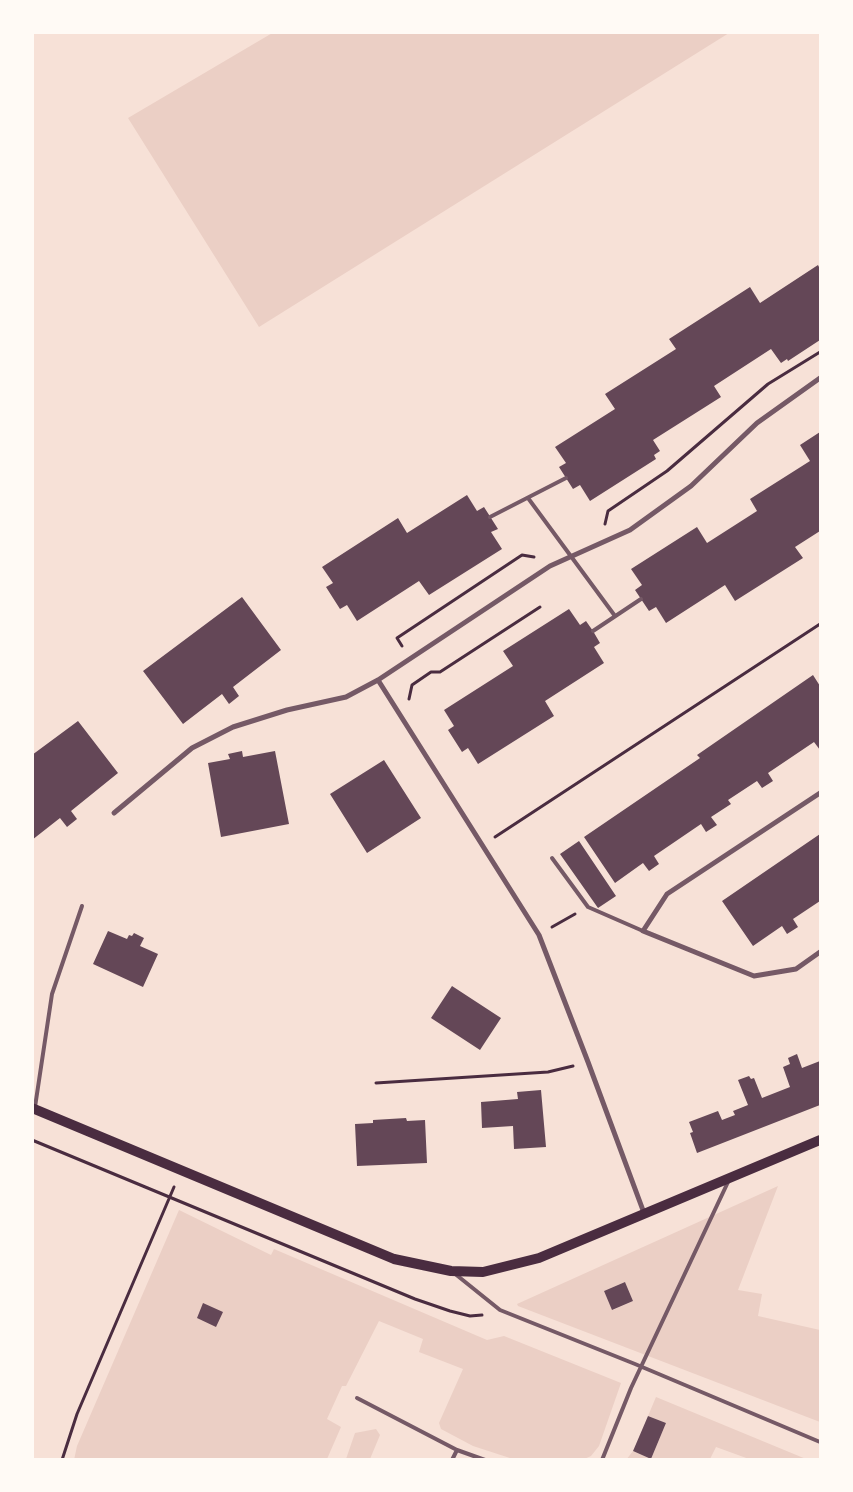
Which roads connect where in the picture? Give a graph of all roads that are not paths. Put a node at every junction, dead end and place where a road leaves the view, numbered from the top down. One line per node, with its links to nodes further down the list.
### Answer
1 (820, 378): 5 (street)
2 (566, 478): 3 (lane)
3 (528, 498): 4 (lane); 5 (lane)
4 (490, 517)
5 (571, 557): 7 (lane); 9 (street)
6 (641, 599): 7 (lane)
7 (615, 616): 8 (lane)
8 (593, 631)
9 (378, 680): 11 (street); 19 (street)
10 (820, 793): 14 (street)
11 (114, 813)
12 (552, 858): 14 (lane)
13 (82, 906): 16 (lane)
14 (643, 930): 15 (street)
15 (820, 952)
16 (34, 1108): 20 (main road)
17 (820, 1140): 18 (main road)
18 (730, 1178): 19 (main road); 21 (lane)
19 (644, 1213): 20 (main road)
20 (451, 1271): 21 (lane)
21 (642, 1366): 23 (lane); 27 (lane)
22 (356, 1398): 24 (lane)
23 (820, 1442)
24 (457, 1450): 25 (lane); 26 (lane)
25 (452, 1460)
26 (485, 1460)
27 (602, 1460)

